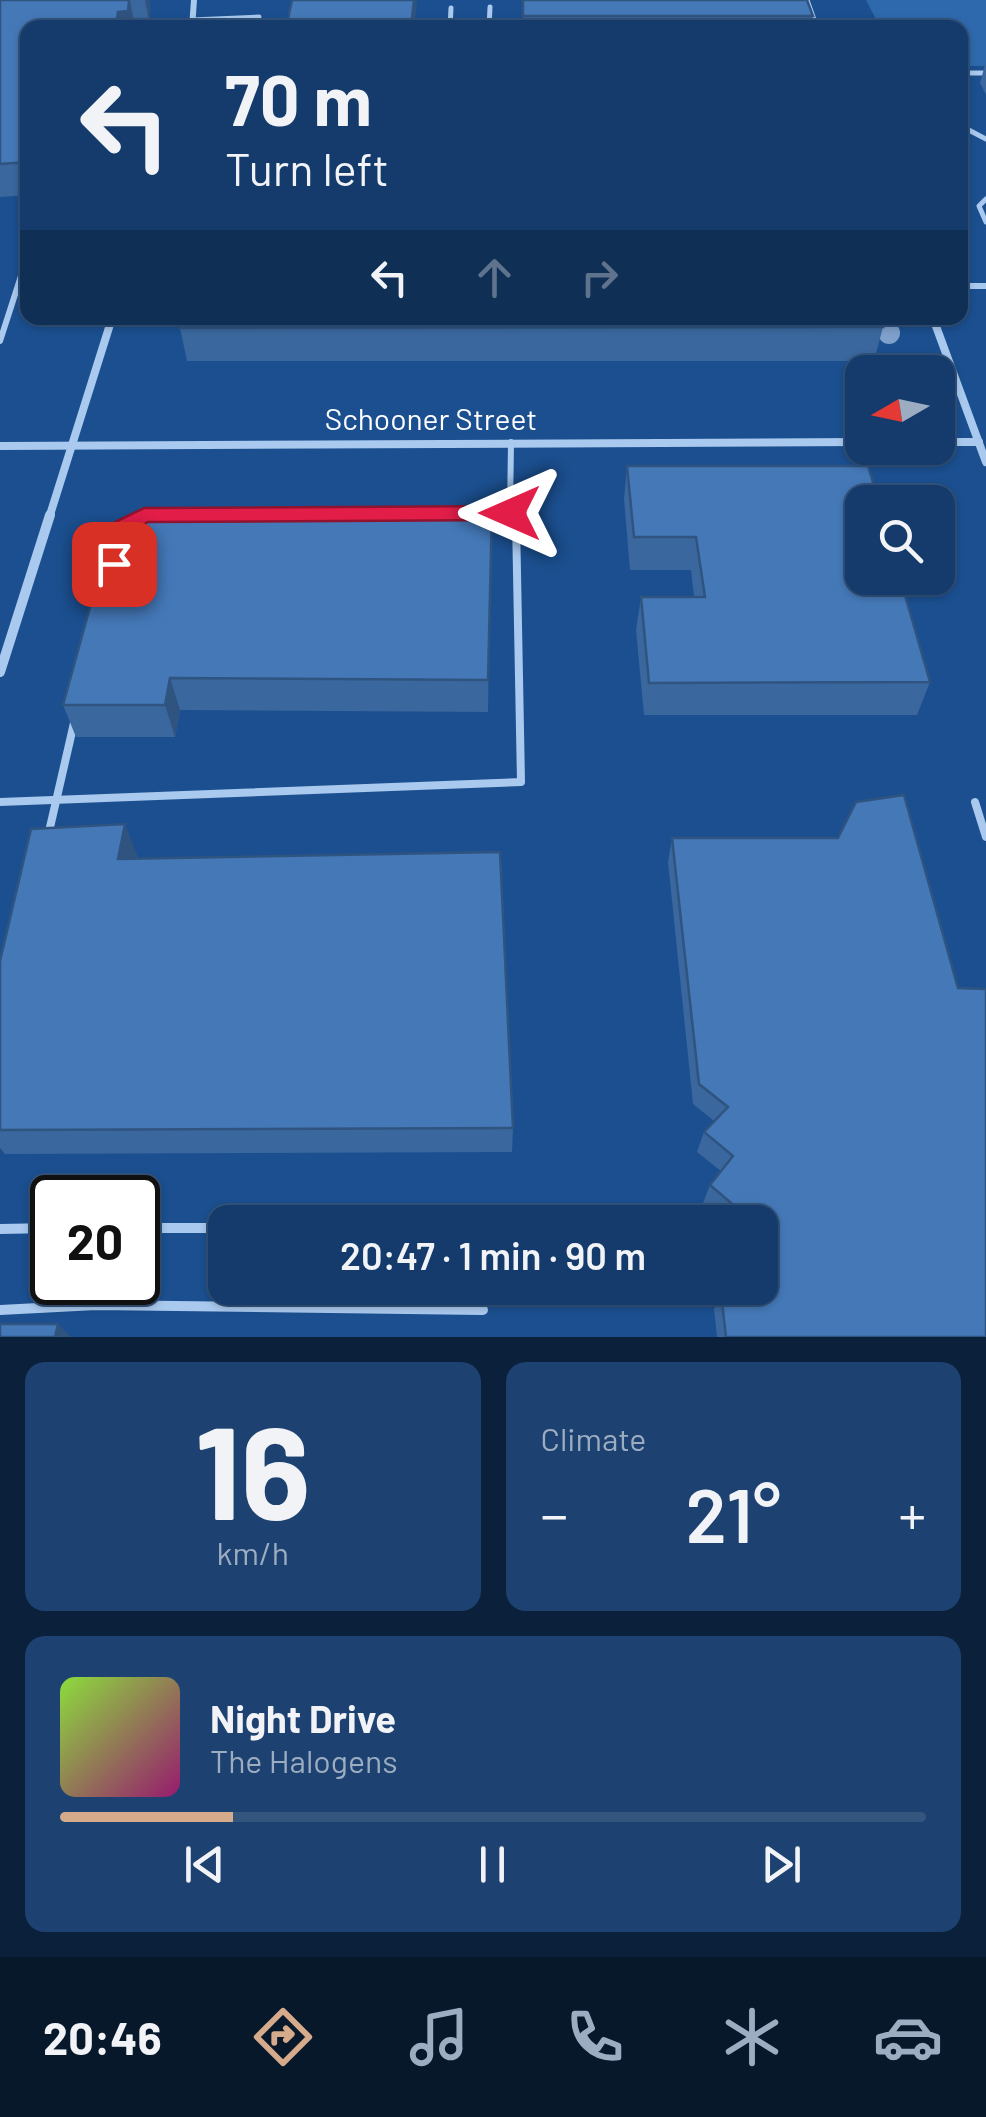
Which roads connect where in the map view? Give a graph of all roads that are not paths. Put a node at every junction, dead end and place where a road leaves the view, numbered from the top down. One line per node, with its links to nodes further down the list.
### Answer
1 (490, 7): 6 (lane)
2 (450, 8): 5 (lane)
3 (230, 20): 4 (lane)
4 (258, 20)
5 (450, 20)
6 (489, 20)
7 (986, 200): 8 (lane)
8 (986, 222)
9 (20, 287): 12 (lane)
10 (110, 325): 17 (street)
11 (936, 325): 16 (street)
12 (0, 341)
13 (512, 442): 14 (street, Schooner Street); 17 (street, Schooner Street); 20 (lane)
14 (845, 442)
15 (955, 442): 16 (street)
16 (978, 442): 19 (street)
17 (72, 444): 18 (street, Schooner Street); 22 (street)
18 (0, 446)
19 (986, 462)
20 (510, 513): 21 (lane); 24 (lane)
21 (471, 514)
22 (0, 672)
23 (76, 710): 24 (lane)
24 (57, 801): 25 (lane); 28 (lane)
25 (0, 802)
26 (975, 802): 27 (lane)
27 (986, 837)
28 (43, 854)
29 (0, 1228): 30 (lane)
30 (30, 1228)
31 (160, 1228): 32 (lane)
32 (208, 1228)
33 (0, 1310): 34 (lane)
34 (484, 1310)

